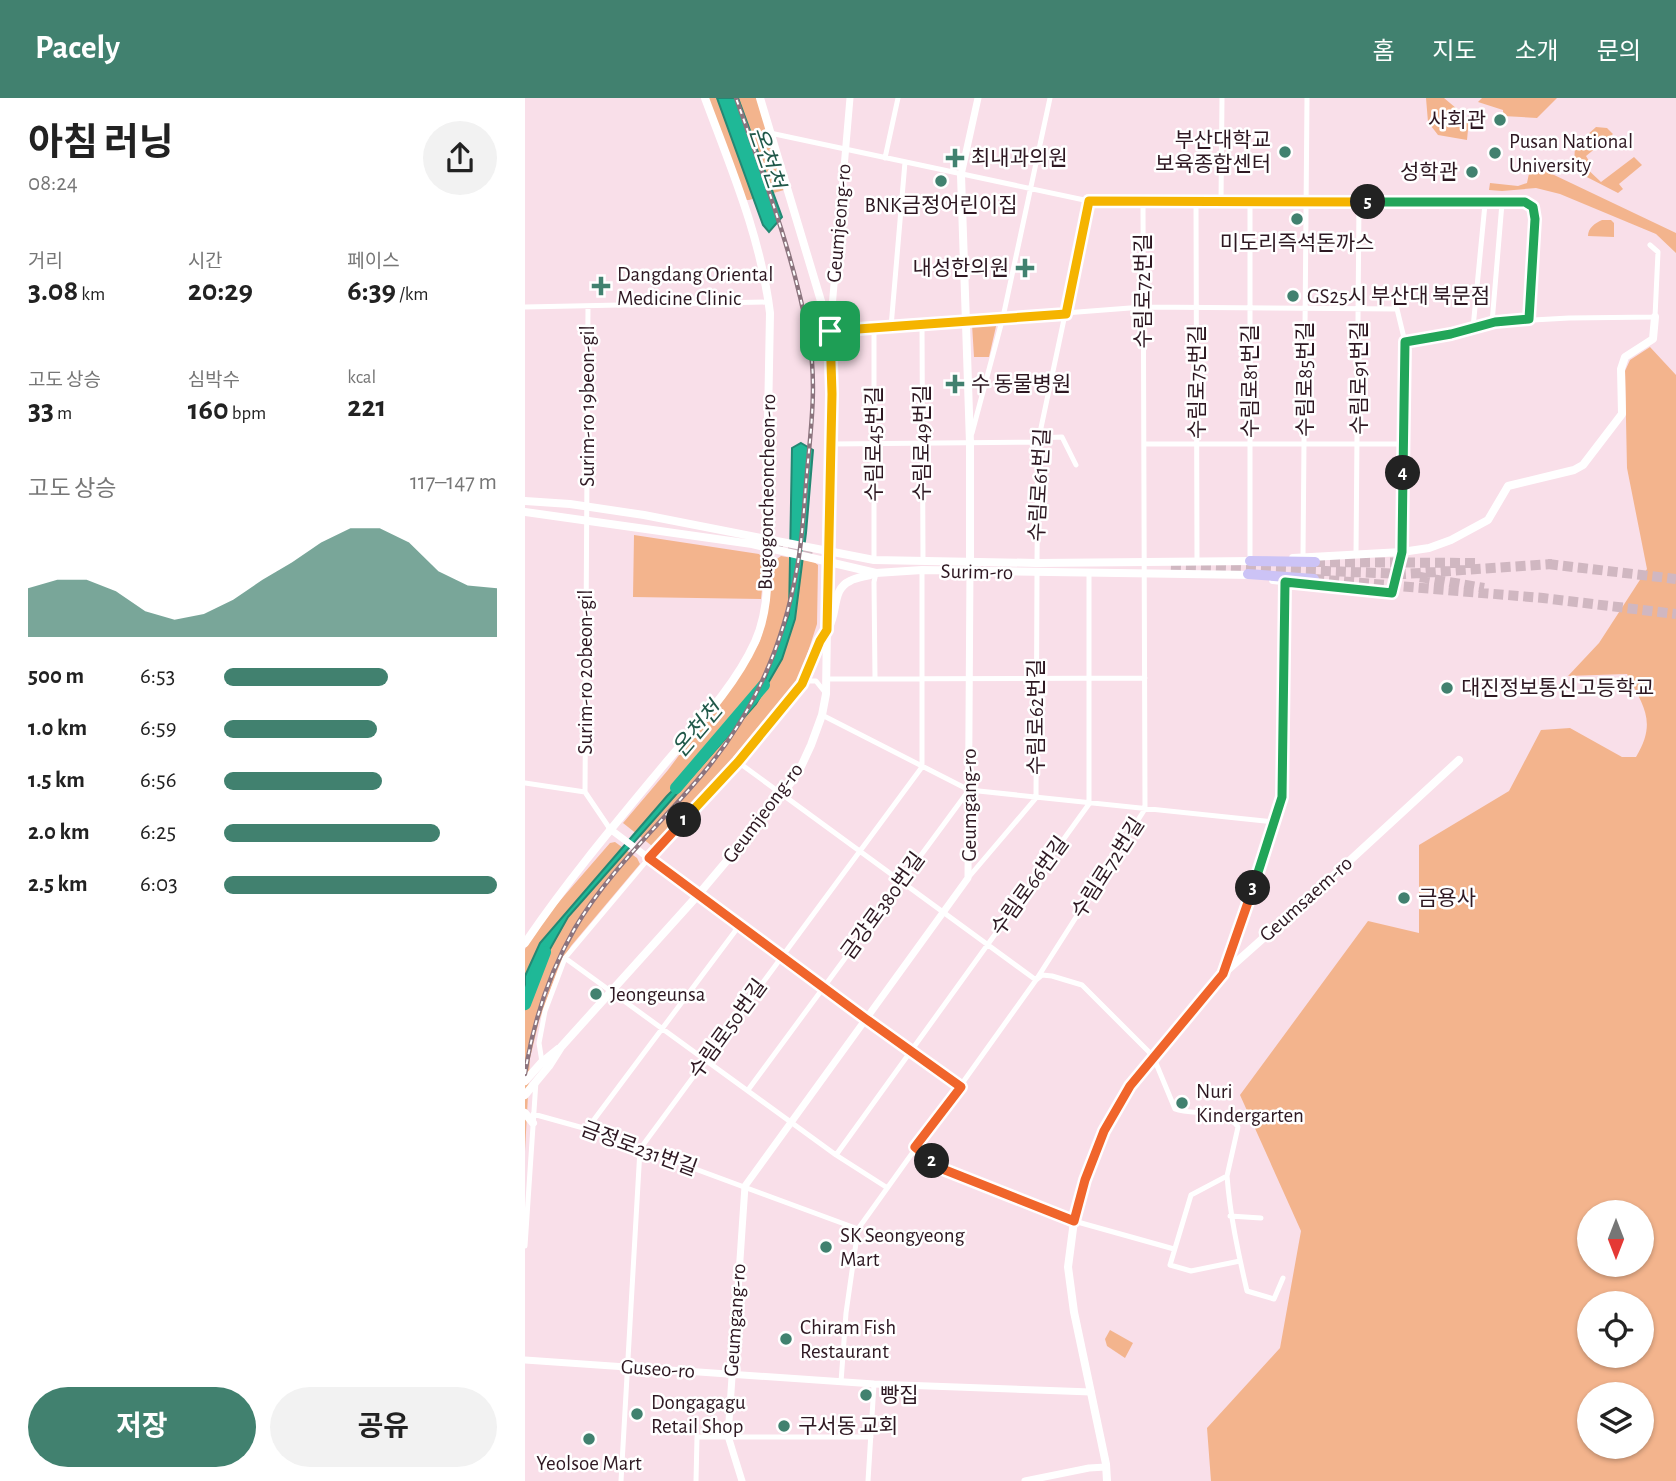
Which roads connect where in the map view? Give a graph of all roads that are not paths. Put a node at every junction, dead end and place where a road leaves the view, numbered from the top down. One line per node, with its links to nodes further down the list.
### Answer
1 (705, 98): 25 (main road, Bugogoncheoncheon-ro)
2 (760, 98): 9 (main road)
3 (850, 98): 10 (street, Geumjeong-ro)
4 (898, 98): 11 (street)
5 (978, 98): 13 (street, Geumgang-ro)
6 (1050, 98): 14 (street)
7 (1222, 98): 17 (street)
8 (1307, 98): 20 (street, 수림로85번길)
9 (770, 132): 10 (street); 43 (main road)
10 (845, 149): 11 (street); 43 (street, Geumjeong-ro)
11 (885, 158): 12 (street)
12 (905, 162): 13 (street); 40 (street)
13 (961, 175): 14 (street); 37 (main road, Geumgang-ro)
14 (1031, 189): 15 (street); 34 (street)
15 (1089, 201): 19 (street); 33 (street, 수림로61번길)
16 (1196, 201): 17 (street); 19 (street); 29 (street, 수림로75번길)
17 (1221, 201): 18 (street)
18 (1250, 201): 20 (street); 30 (street, 수림로81번길)
19 (1143, 202): 28 (street, 수림로72번길)
20 (1305, 202): 21 (street); 31 (street, 수림로85번길)
21 (1359, 202): 23 (street); 32 (street, 수림로91번길)
22 (1502, 203): 23 (street); 36 (street); 38 (street)
23 (1485, 204): 42 (street)
24 (1650, 245): 35 (street, Surim-ro)
25 (769, 302): 26 (street); 61 (main road, Bugogoncheoncheon-ro)
26 (588, 306): 27 (street); 58 (street, Surim-ro 19beon-gil)
27 (525, 307)
28 (1143, 307): 29 (street); 33 (street); 50 (street, 수림로72번길)
29 (1196, 308): 30 (street); 51 (street, 수림로75번길)
30 (1250, 308): 31 (street); 52 (street, 수림로81번길)
31 (1305, 309): 32 (street); 53 (street, 수림로85번길)
32 (1359, 309): 44 (street); 54 (street, 수림로91번길)
33 (1066, 314): 34 (street); 45 (street, 수림로61번길)
34 (1003, 317): 37 (street); 48 (street)
35 (1655, 317): 36 (street); 63 (main road, Surim-ro)
36 (1529, 319): 38 (street)
37 (965, 322): 39 (street); 48 (main road, Geumgang-ro)
38 (1492, 323): 42 (street)
39 (922, 325): 40 (street); 46 (street, 수림로49번길)
40 (891, 327): 41 (street)
41 (874, 328): 43 (street); 47 (street, 수림로45번길)
42 (1473, 328): 44 (street)
43 (830, 331): 49 (street, Geumjeong-ro)
44 (1405, 342): 55 (street)
45 (1039, 440): 48 (street); 56 (street); 73 (street, 수림로61번길)
46 (922, 442): 47 (street); 48 (street); 68 (street, 수림로49번길)
47 (874, 443): 49 (street); 67 (street, 수림로45번길)
48 (970, 443): 74 (main road, Geumgang-ro)
49 (831, 444): 62 (street, Geumjeong-ro)
50 (1144, 444): 51 (street); 70 (street, 수림로72번길)
51 (1197, 444): 52 (street); 71 (street, 수림로75번길)
52 (1250, 444): 53 (street); 69 (street, 수림로81번길)
53 (1305, 444): 54 (street); 65 (street, 수림로85번길)
54 (1359, 444): 55 (street); 64 (street, 수림로91번길)
55 (1403, 444): 63 (street)
56 (1076, 465)
57 (525, 501): 58 (main road, Surim-ro)
58 (586, 506): 60 (street, Surim-ro 20beon-gil); 61 (main road, Surim-ro)
59 (525, 512): 60 (main road, Surim-ro)
60 (586, 521): 61 (main road, Surim-ro); 99 (street, Surim-ro 20beon-gil)
61 (770, 543): 62 (main road, Surim-ro); 66 (main road, Surim-ro); 105 (main road, Bugogoncheoncheon-ro)
62 (828, 550): 66 (main road, Geumjeong-ro); 67 (main road, Surim-ro)
63 (1402, 552): 64 (main road, Surim-ro); 81 (main road)
64 (1356, 555): 65 (main road, Surim-ro)
65 (1303, 557): 69 (main road, Surim-ro)
66 (827, 560): 76 (main road, Surim-ro); 83 (main road, Geumjeong-ro)
67 (874, 560): 68 (main road, Surim-ro)
68 (923, 560): 74 (main road, Surim-ro)
69 (1250, 561): 71 (main road, Surim-ro); 72 (highway)
70 (1144, 562): 71 (main road, Surim-ro); 73 (main road, Surim-ro); 78 (street, 수림로72번길)
71 (1196, 562)
72 (1315, 562)
73 (1037, 563): 74 (main road, Surim-ro)
74 (970, 568): 75 (main road, Surim-ro); 77 (main road, Surim-ro); 86 (street, Geumgang-ro)
75 (922, 570): 76 (main road, Surim-ro); 85 (street)
76 (876, 573): 83 (main road); 84 (street)
77 (1037, 573): 79 (main road, Surim-ro); 87 (street, 수림로62번길)
78 (1144, 573): 79 (main road, Surim-ro); 80 (main road, Surim-ro); 89 (street, 수림로72번길)
79 (1089, 574): 88 (street)
80 (1248, 574): 81 (highway)
81 (1287, 579): 82 (highway); 104 (street)
82 (1314, 579)
83 (827, 630): 90 (main road, Geumjeong-ro); 91 (street)
84 (875, 678): 85 (street); 90 (street)
85 (922, 678): 86 (street); 96 (street)
86 (969, 678): 87 (street); 98 (street, Geumgang-ro)
87 (1036, 678): 88 (street); 101 (street, 수림로62번길)
88 (1090, 678): 89 (street); 102 (street)
89 (1145, 678): 103 (street, 수림로72번길)
90 (827, 679): 92 (main road, Geumjeong-ro)
91 (802, 684): 92 (street); 95 (street)
92 (825, 694): 93 (main road, Geumjeong-ro)
93 (822, 715): 96 (street); 100 (main road, Geumjeong-ro)
94 (1459, 760): 117 (main road, Geumsaem-ro)
95 (738, 762): 100 (street); 107 (street)
96 (922, 767): 98 (street); 106 (street, 수림로50번길)
97 (525, 783): 99 (street)
98 (969, 790): 101 (street); 108 (street, Geumgang-ro); 109 (street, 금강로380번길)
99 (585, 792): 105 (street)
100 (782, 795): 106 (street); 110 (main road, Geumjeong-ro)
101 (1036, 798): 102 (street); 108 (street, 수림로62번길)
102 (1089, 804): 103 (street); 114 (street, 수림로66번길)
103 (1145, 809): 104 (street); 118 (street, 수림로72번길)
104 (1275, 822): 117 (street)
105 (610, 829): 107 (street); 113 (main road, Bugogoncheoncheon-ro)
106 (859, 852): 109 (street); 115 (street, 수림로50번길)
107 (647, 857): 110 (street); 116 (street)
108 (968, 878): 111 (street, Geumgang-ro)
109 (900, 882): 111 (street); 119 (street, 금강로380번길)
110 (698, 895): 112 (street); 120 (main road, Geumjeong-ro)
111 (943, 914): 114 (street); 121 (street, Geumgang-ro)
112 (739, 926): 115 (street); 122 (street)
113 (525, 943)
114 (987, 945): 118 (street); 124 (street, 수림로66번길)
115 (782, 957): 119 (street); 126 (street, 수림로50번길)
116 (565, 958): 120 (street); 127 (street)
117 (1223, 974): 125 (main road, Geumsaem-ro)
118 (1036, 980): 125 (street); 129 (street, 수림로72번길)
119 (823, 988): 121 (street); 130 (street, 금강로380번길)
120 (612, 991): 122 (street); 123 (main road, Geumjeong-ro)
121 (866, 1019): 124 (street); 132 (street, Geumgang-ro)
122 (663, 1028): 126 (street); 133 (street)
123 (561, 1047): 127 (main road, Geumjeong-ro); 128 (main road, Geumjeong-ro)
124 (911, 1052): 129 (street); 136 (street, 수림로66번길)
125 (1153, 1056): 137 (street); 142 (main road, Geumsaem-ro)
126 (706, 1059): 130 (street); 135 (street, 수림로50번길)
127 (542, 1062): 128 (main road, Geumjeong-ro)
128 (530, 1084): 131 (street)
129 (961, 1087): 134 (street, 수림로72번길)
130 (748, 1090): 132 (street)
131 (530, 1117): 133 (street, 금정로231번길); 144 (street)
132 (791, 1122): 136 (street); 138 (street, Geumgang-ro)
133 (587, 1129): 135 (street, 금정로231번길)
134 (915, 1147): 139 (street, 수림로72번길); 142 (street)
135 (640, 1149): 138 (street, 금정로231번길); 149 (street)
136 (836, 1155): 139 (street)
137 (1227, 1176): 140 (street); 145 (street)
138 (745, 1186): 143 (street, 금정로231번길); 150 (street, Geumgang-ro)
139 (886, 1187): 143 (street, 수림로72번길)
140 (1230, 1216): 141 (street); 146 (street)
141 (1261, 1218)
142 (1074, 1221): 145 (street); 153 (main road, Geumsaem-ro)
143 (858, 1229): 151 (street, 수림로72번길)
144 (525, 1246)
145 (1174, 1249): 146 (street)
146 (1240, 1261): 147 (street)
147 (1283, 1278)
148 (525, 1360): 149 (street, Guseo-ro)
149 (627, 1367): 150 (street, Guseo-ro); 157 (street)
150 (731, 1374): 151 (street, Guseo-ro); 154 (street, Geumgang-ro)
151 (842, 1382): 152 (street, Guseo-ro)
152 (874, 1384): 153 (street, Guseo-ro); 155 (street)
153 (1091, 1392): 156 (main road, Geumsaem-ro)
154 (728, 1436): 155 (street); 158 (street); 159 (street, Geumgang-ro)
155 (871, 1437): 160 (street)
156 (1106, 1467): 161 (street); 162 (main road, Geumsaem-ro)
157 (621, 1481)
158 (696, 1481)
159 (742, 1481)
160 (868, 1481)
161 (1025, 1481)
162 (1107, 1481)

